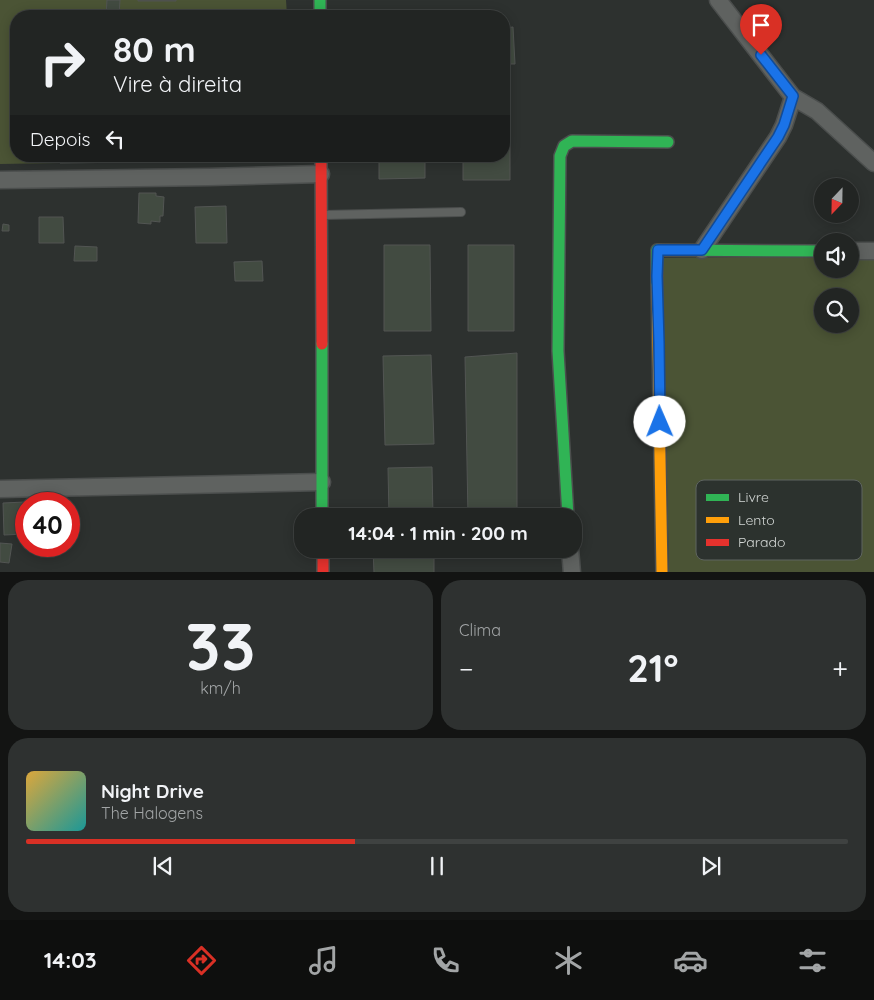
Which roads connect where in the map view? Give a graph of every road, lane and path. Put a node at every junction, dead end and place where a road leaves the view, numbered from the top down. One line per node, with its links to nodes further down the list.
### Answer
1 (718, 0): 2 (street)
2 (793, 96): 5 (street); 10 (street)
3 (668, 142): 17 (street)
4 (321, 162): 6 (street)
5 (874, 163)
6 (321, 174): 7 (street); 9 (street)
7 (0, 180)
8 (461, 212): 9 (lane)
9 (320, 215): 14 (street)
10 (702, 250): 11 (street); 22 (street)
11 (814, 251)
12 (859, 251): 13 (street)
13 (874, 251)
14 (322, 482): 15 (street); 16 (street)
15 (0, 489)
16 (322, 508)
17 (568, 508)
18 (323, 558): 20 (street)
19 (571, 558): 21 (street)
20 (323, 572)
21 (572, 572)
22 (662, 572)

